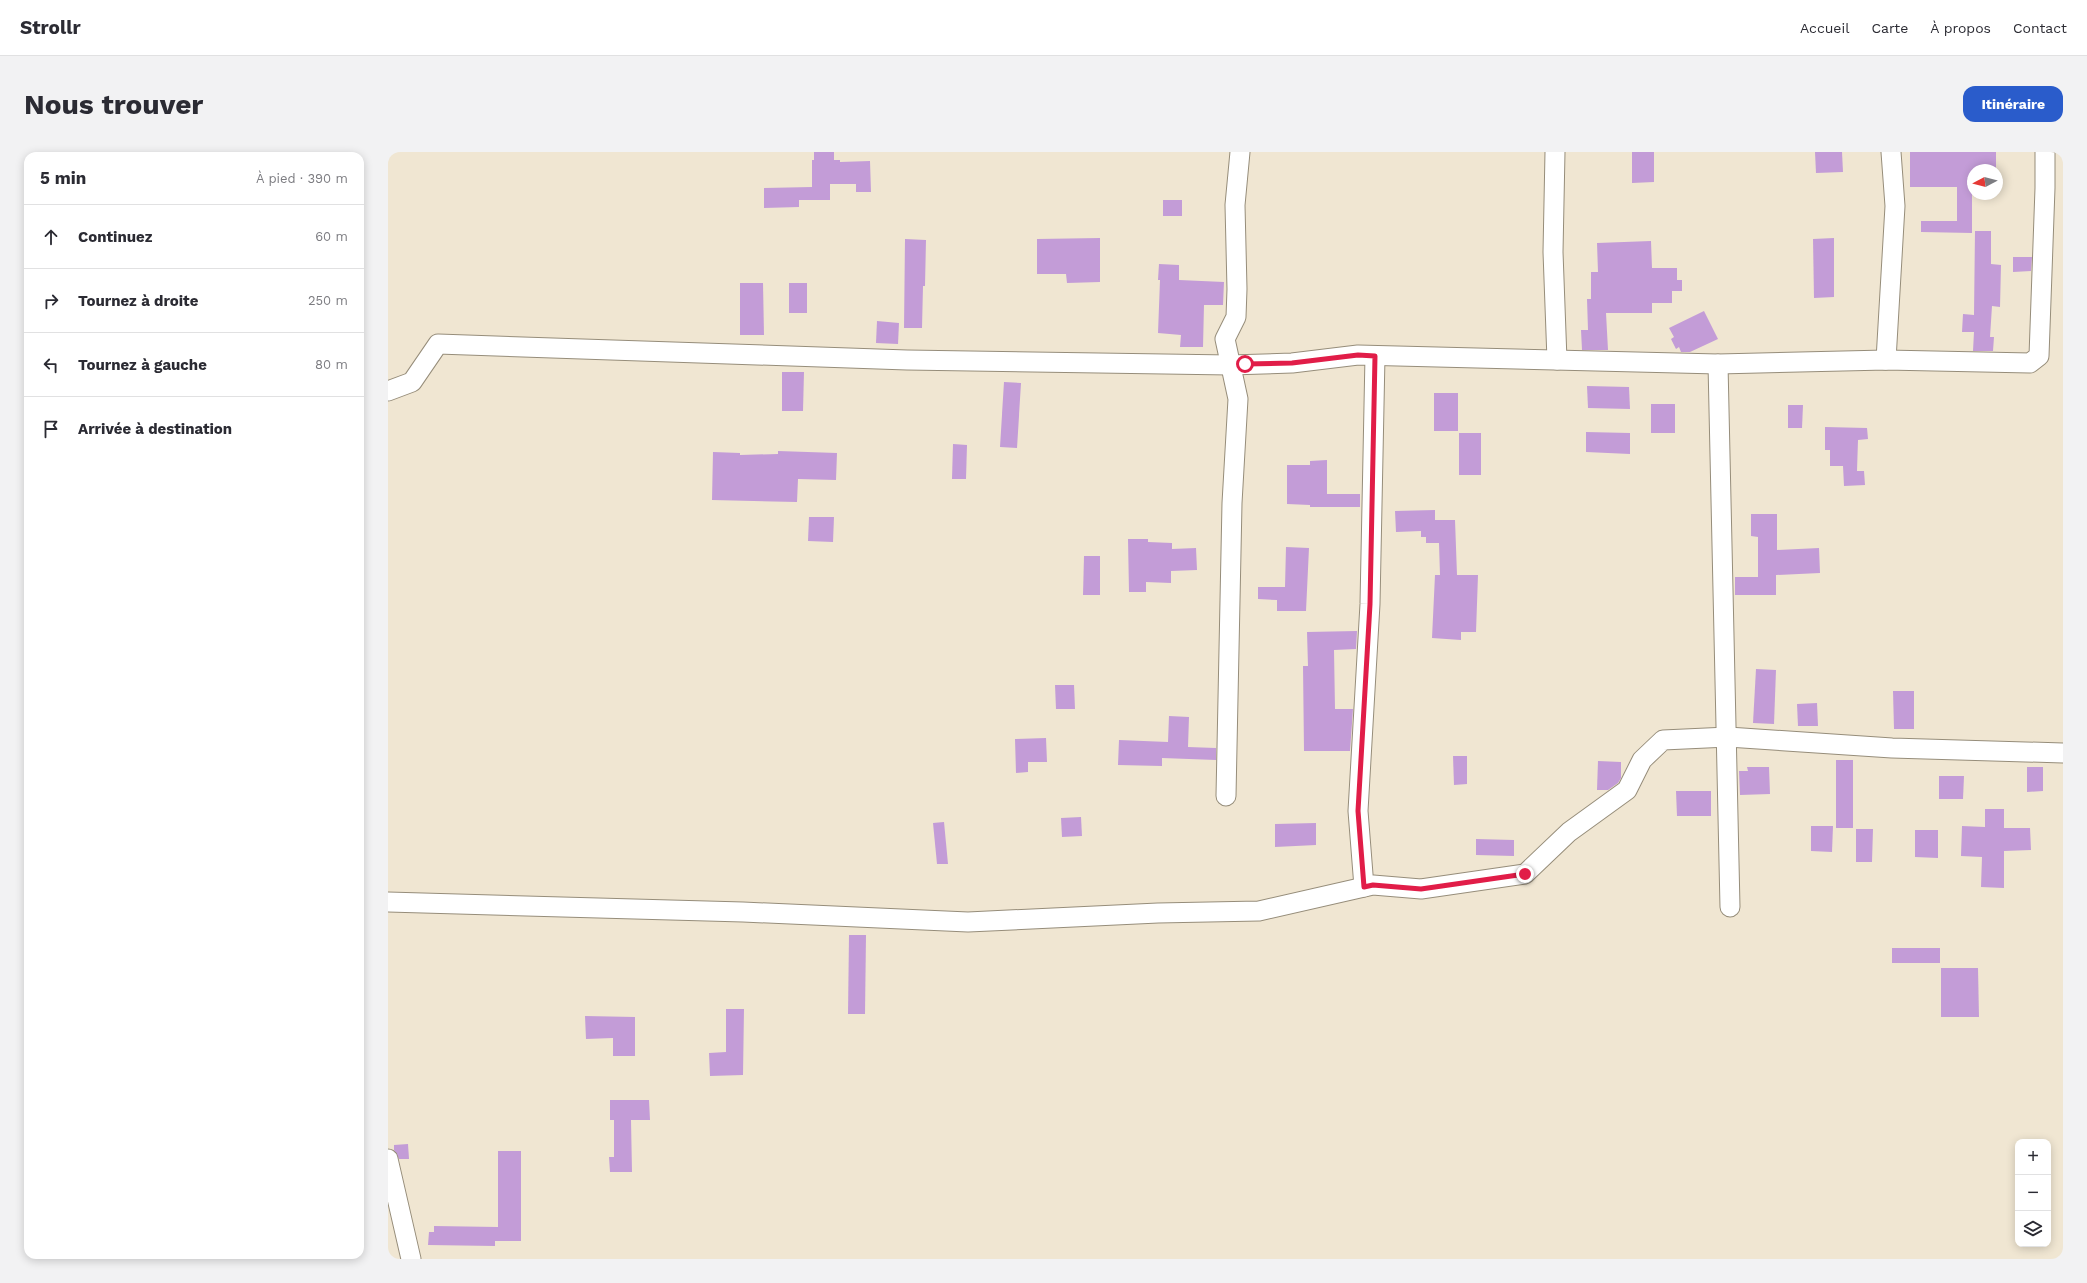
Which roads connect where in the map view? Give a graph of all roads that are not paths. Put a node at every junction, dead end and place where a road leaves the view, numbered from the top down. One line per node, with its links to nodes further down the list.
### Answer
1 (1240, 152): 9 (street)
2 (1555, 152): 6 (street)
3 (1891, 152): 7 (street)
4 (2045, 152): 7 (street)
5 (1375, 356): 6 (street); 9 (street); 14 (street)
6 (1557, 360): 8 (street)
7 (1886, 360): 8 (street)
8 (1718, 364): 11 (street)
9 (1230, 365): 10 (street); 13 (street)
10 (388, 391)
11 (1728, 737): 12 (street); 14 (street); 16 (street)
12 (2063, 753)
13 (1226, 796)
14 (1364, 887): 15 (street)
15 (388, 902)
16 (1730, 907)
17 (388, 1159): 18 (street)
18 (411, 1259)

